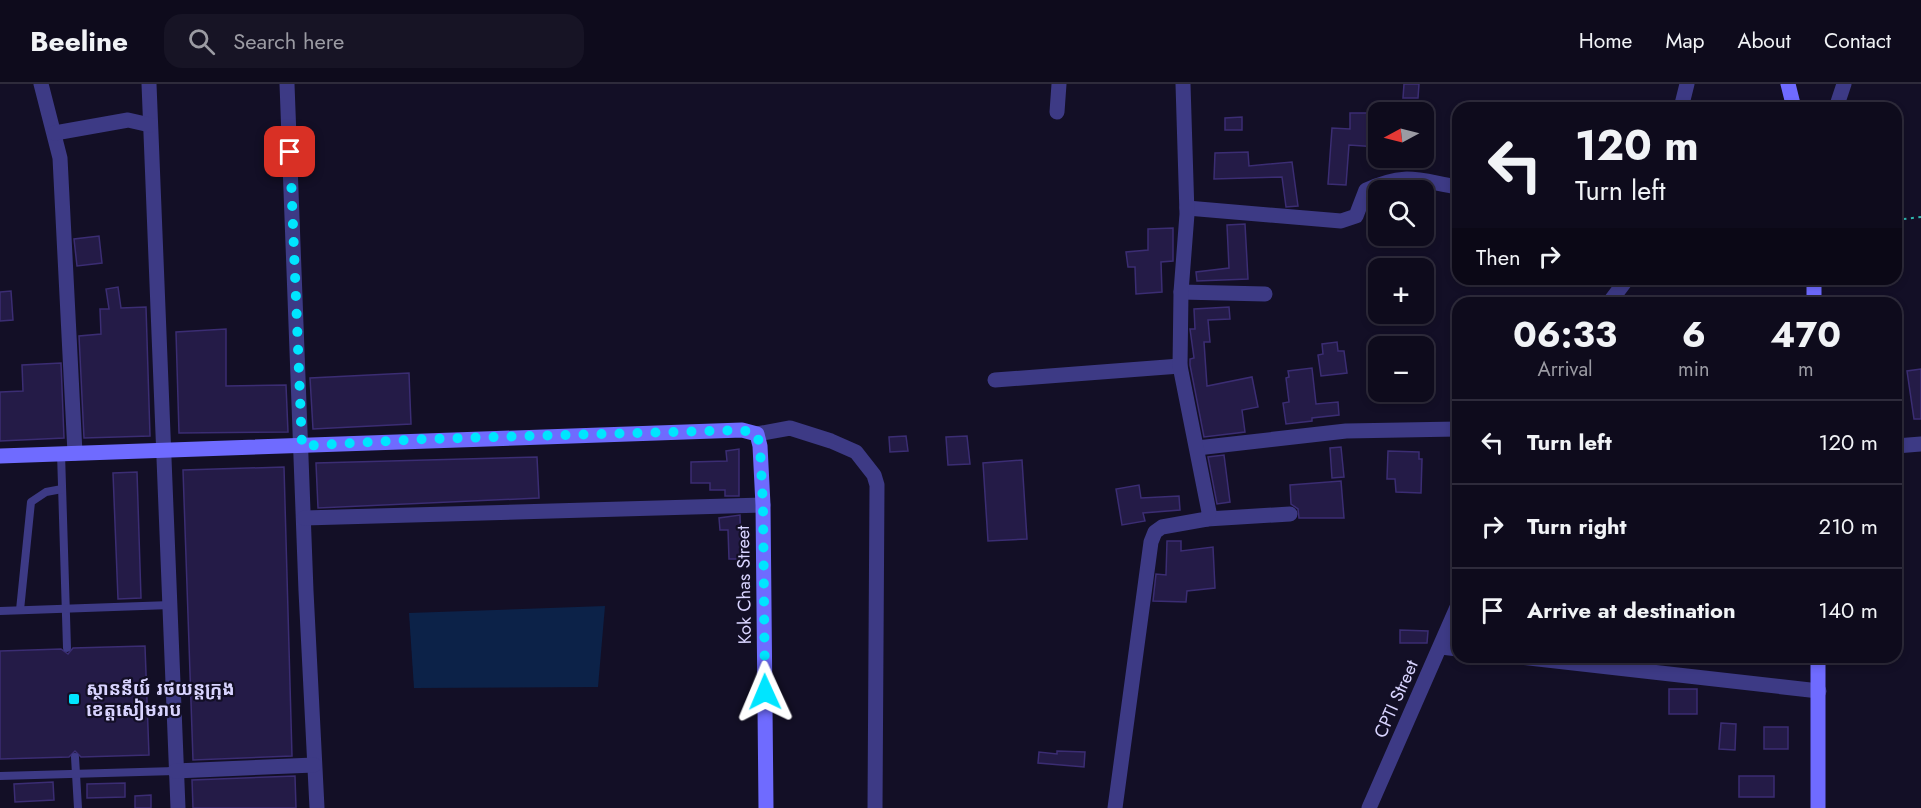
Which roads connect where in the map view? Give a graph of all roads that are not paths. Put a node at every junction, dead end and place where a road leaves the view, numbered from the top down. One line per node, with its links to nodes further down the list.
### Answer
1 (41, 84): 14 (street)
2 (149, 84): 13 (street)
3 (287, 84): 24 (street)
4 (1059, 84): 12 (street)
5 (1183, 84): 16 (street)
6 (1687, 84): 9 (street)
7 (1788, 84): 10 (street)
8 (1844, 84): 11 (street)
9 (1682, 102)
10 (1792, 102)
11 (1838, 102)
12 (1057, 112)
13 (150, 125): 14 (street); 27 (street)
14 (56, 133): 28 (street)
15 (1452, 186): 16 (street)
16 (1187, 208): 17 (street)
17 (1181, 292): 18 (street); 19 (street)
18 (1265, 294)
19 (1180, 366): 20 (street); 26 (street)
20 (995, 380)
21 (1452, 429): 26 (street)
22 (757, 434): 24 (street); 31 (street, Kok Chas Street); 55 (street)
23 (1921, 444): 25 (street)
24 (302, 446): 27 (street); 33 (street)
25 (1902, 446)
26 (1197, 448): 34 (street)
27 (165, 450): 28 (street); 35 (street)
28 (68, 453): 29 (street); 30 (lane)
29 (0, 456)
30 (62, 489): 36 (lane); 37 (lane)
31 (763, 505): 33 (street); 54 (street, Kok Chas Street)
32 (1290, 514): 34 (street)
33 (304, 518): 47 (street)
34 (1207, 519): 56 (street)
35 (171, 605): 36 (lane); 48 (street)
36 (65, 608): 37 (lane); 41 (lane)
37 (20, 610): 38 (lane)
38 (0, 611)
39 (1452, 619): 40 (street, CPTI Street)
40 (1441, 647): 42 (street); 57 (street, CPTI Street)
41 (67, 648)
42 (1452, 648)
43 (1573, 663): 45 (street)
44 (1818, 663): 45 (street)
45 (1819, 691): 58 (street)
46 (75, 757): 49 (lane)
47 (314, 765): 48 (street); 53 (street)
48 (175, 771): 49 (lane); 52 (street)
49 (77, 774): 50 (lane); 51 (lane)
50 (0, 776)
51 (78, 808)
52 (178, 808)
53 (317, 808)
54 (766, 808)
55 (875, 808)
56 (1115, 808)
57 (1369, 808)
58 (1818, 808)

